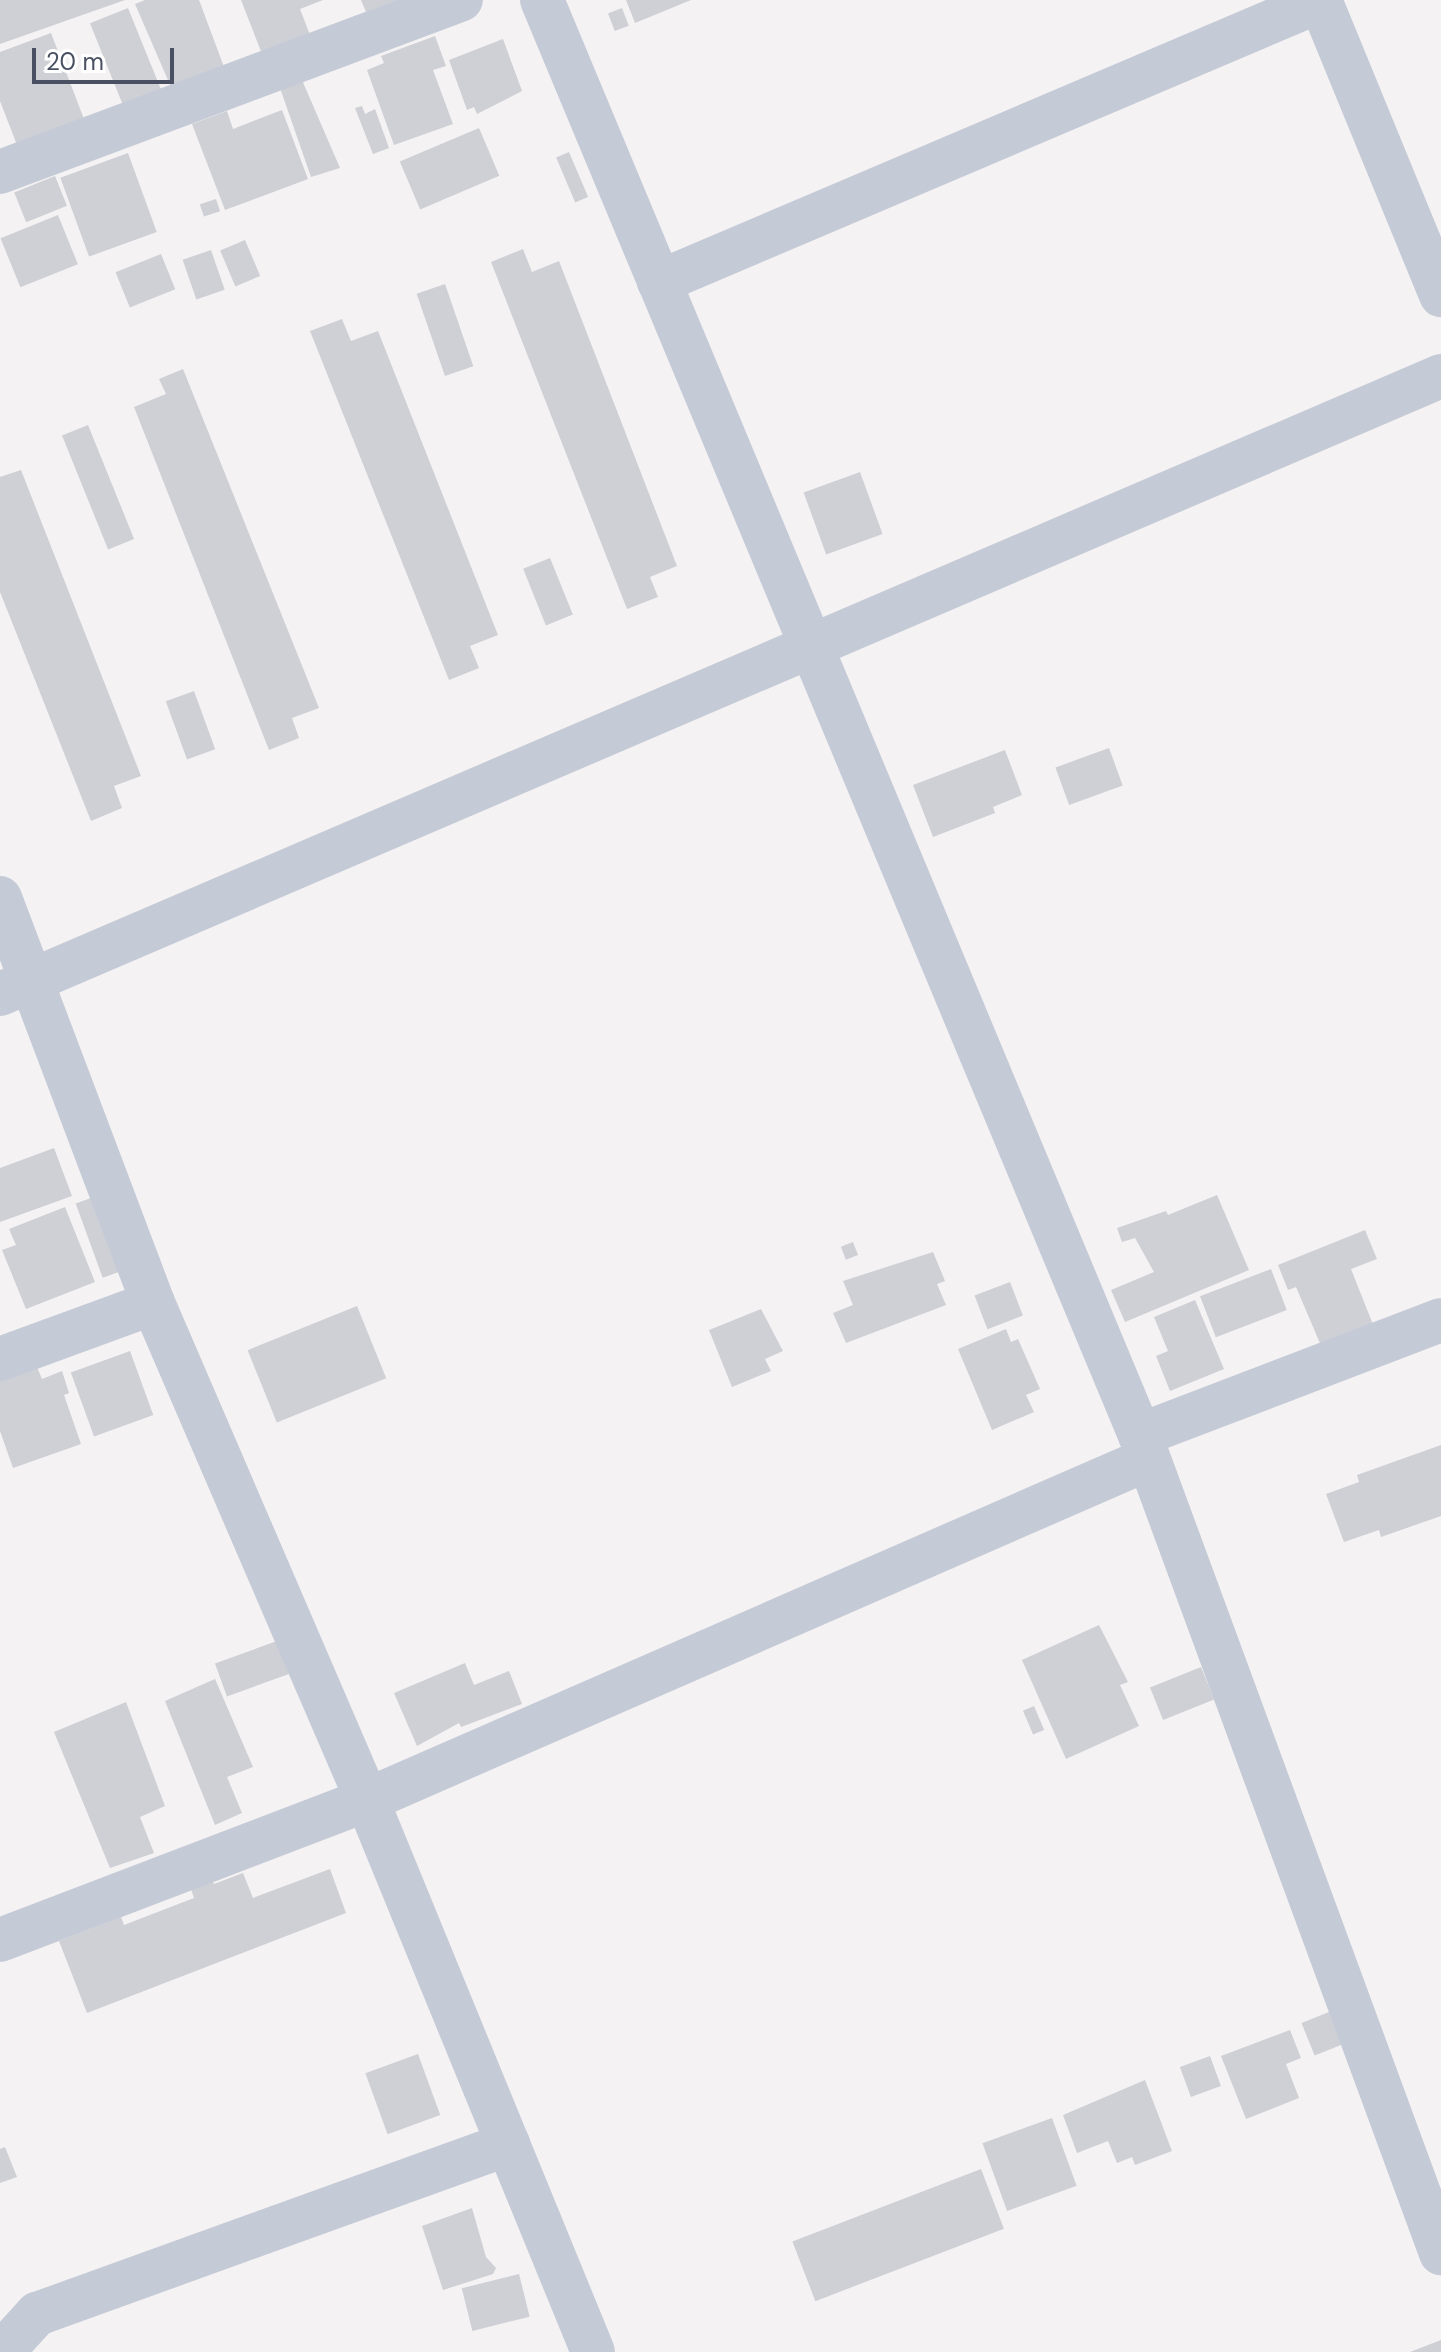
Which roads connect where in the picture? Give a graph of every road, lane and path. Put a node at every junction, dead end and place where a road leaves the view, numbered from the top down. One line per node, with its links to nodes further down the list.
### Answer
1 (461, 0): 4 (street)
2 (542, 0): 5 (street)
3 (1321, 0): 5 (street); 6 (street)
4 (0, 172)
5 (659, 282): 8 (street)
6 (1441, 295)
7 (1441, 376): 8 (street)
8 (810, 645): 10 (street); 14 (street)
9 (0, 898): 10 (street)
10 (16, 988): 11 (street)
11 (153, 1303): 13 (street); 15 (street)
12 (1441, 1320): 14 (street)
13 (0, 1359)
14 (1144, 1447): 15 (street); 18 (street)
15 (367, 1800): 16 (street); 17 (street)
16 (0, 1940)
17 (508, 2144): 19 (street); 20 (street)
18 (1441, 2253)
19 (2, 2352)
20 (593, 2352)

